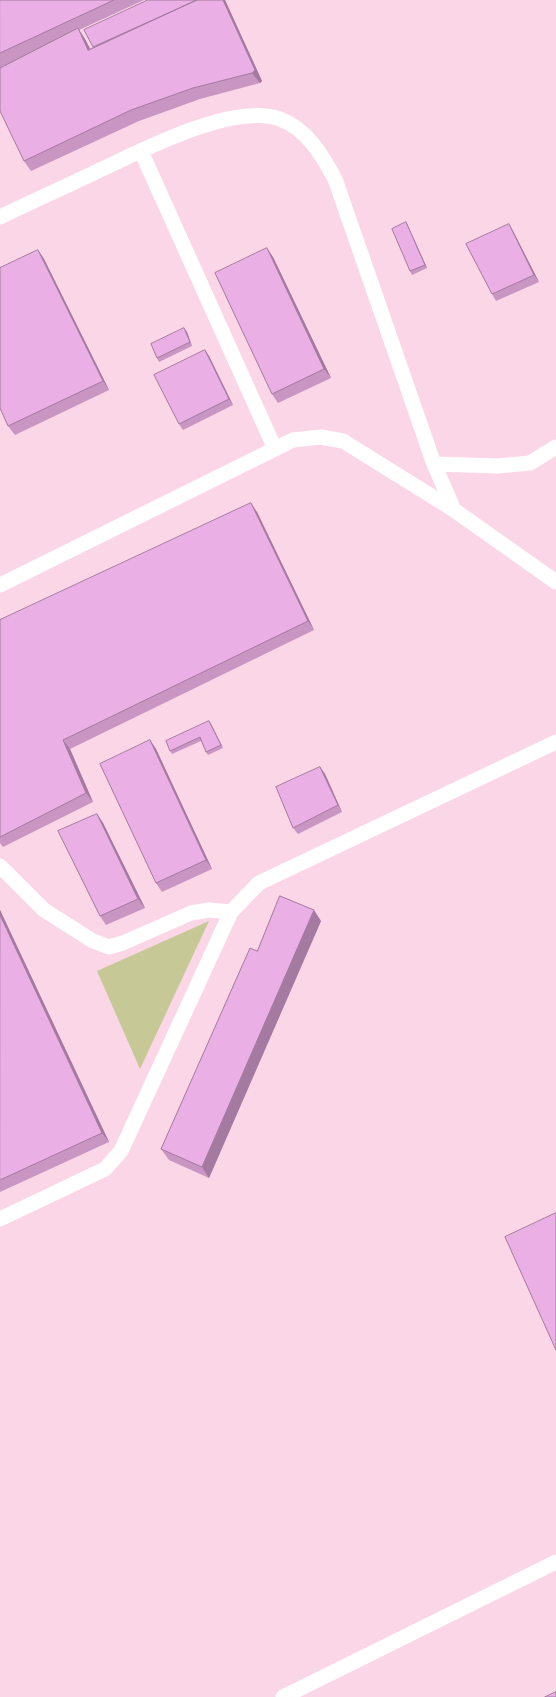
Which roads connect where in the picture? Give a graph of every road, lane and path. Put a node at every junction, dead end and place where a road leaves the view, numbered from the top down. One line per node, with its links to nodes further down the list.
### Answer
1 (141, 151): 2 (lane); 4 (lane); 5 (lane)
2 (0, 217)
3 (556, 447): 5 (lane)
4 (275, 449): 6 (lane); 8 (lane)
5 (434, 464): 6 (lane)
6 (454, 510): 7 (lane)
7 (556, 582)
8 (0, 585)
9 (556, 742): 11 (lane)
10 (0, 866): 11 (lane)
11 (231, 912): 12 (lane)
12 (0, 1219)
13 (556, 1562): 14 (lane)
14 (283, 1697)

